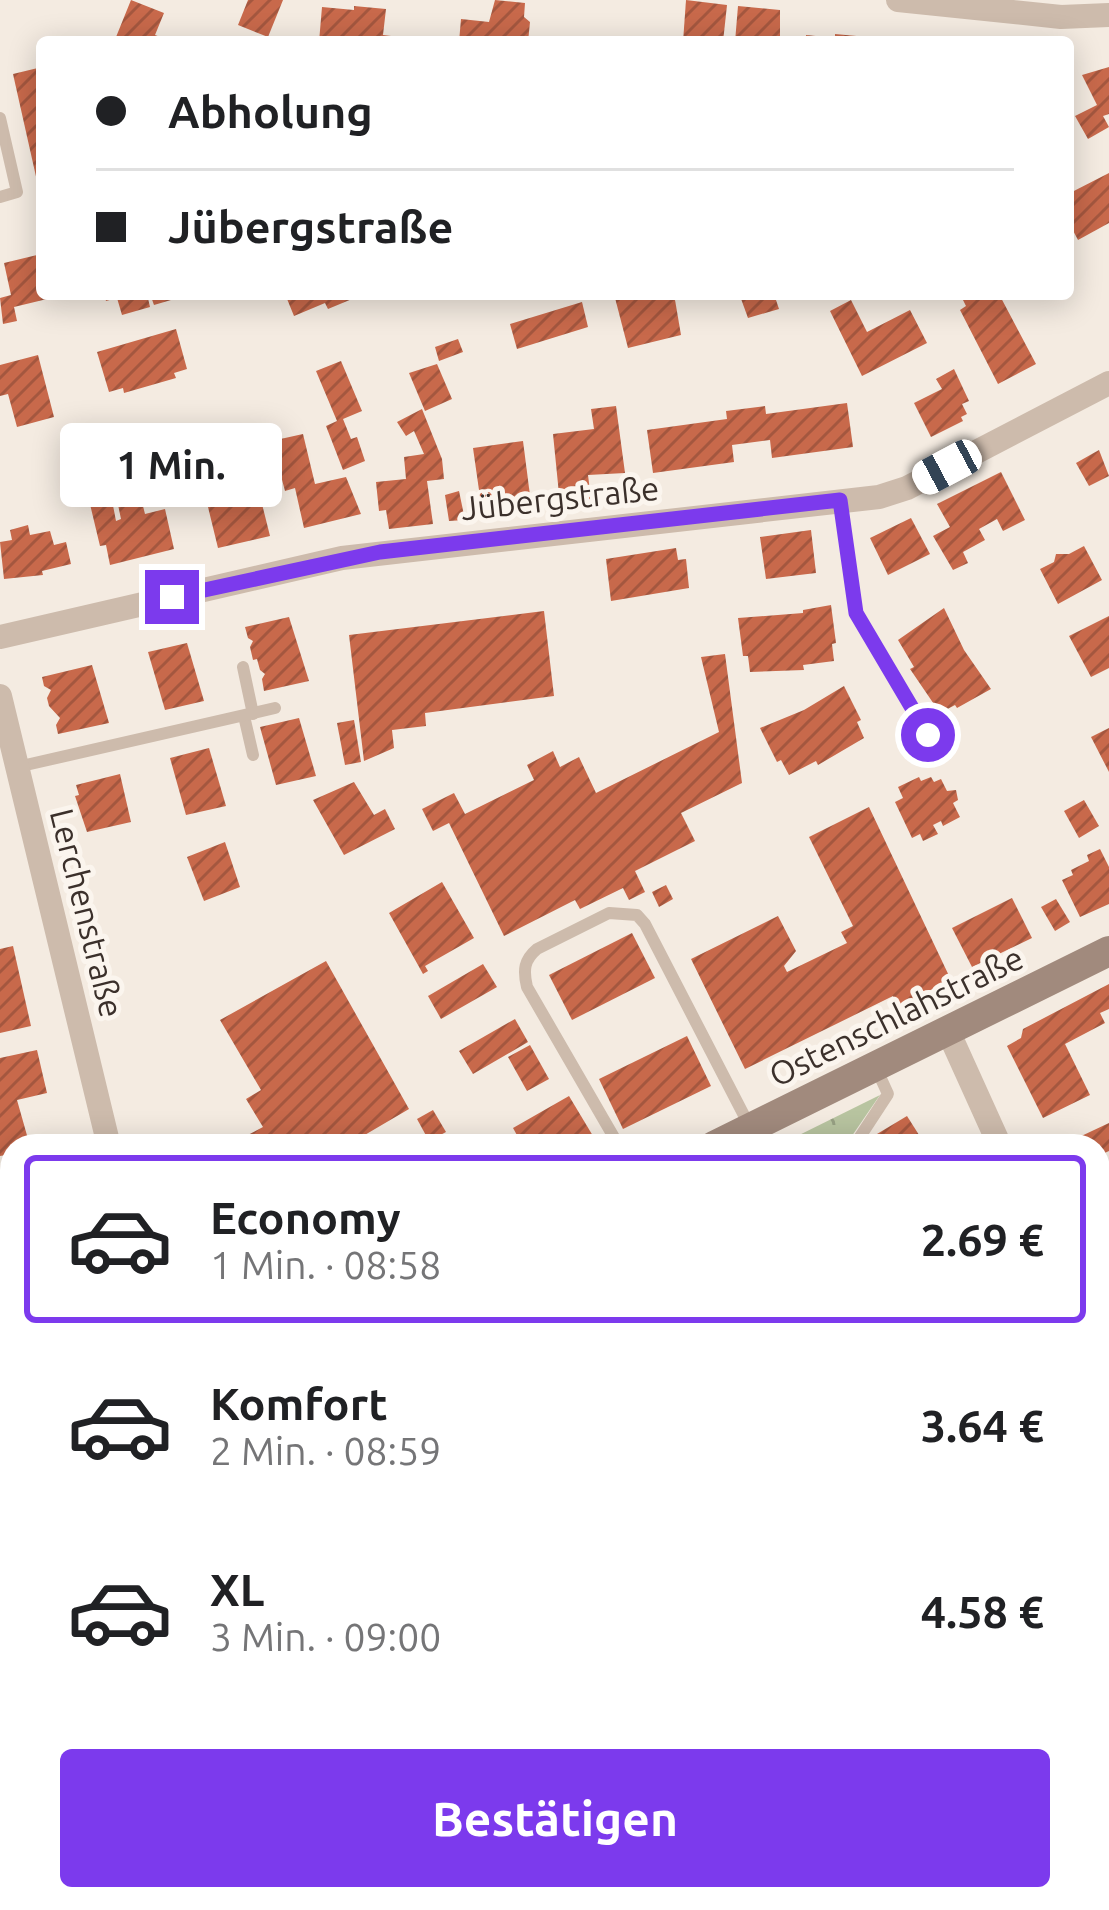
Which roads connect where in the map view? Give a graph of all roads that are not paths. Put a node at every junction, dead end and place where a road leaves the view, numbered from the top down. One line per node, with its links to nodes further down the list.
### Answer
1 (898, 0): 2 (street)
2 (1109, 15)
3 (0, 118): 4 (lane)
4 (0, 197)
5 (1109, 383): 6 (street, Jübergstraße)
6 (840, 500): 7 (street, Jübergstraße); 12 (lane)
7 (0, 637)
8 (243, 667): 11 (lane)
9 (0, 696): 14 (street, Lerchenstraße)
10 (275, 709): 11 (lane)
11 (249, 715): 13 (lane); 14 (lane)
12 (928, 735)
13 (254, 755)
14 (17, 767): 19 (street, Lerchenstraße)
15 (1109, 951): 16 (street, Ostenschlahstraße)
16 (948, 1031): 17 (street, Ostenschlahstraße); 23 (street)
17 (875, 1066): 18 (street, Ostenschlahstraße); 22 (lane)
18 (751, 1128): 20 (lane); 21 (street, Ostenschlahstraße)
19 (106, 1134)
20 (612, 1134)
21 (739, 1134)
22 (862, 1134)
23 (995, 1134)

